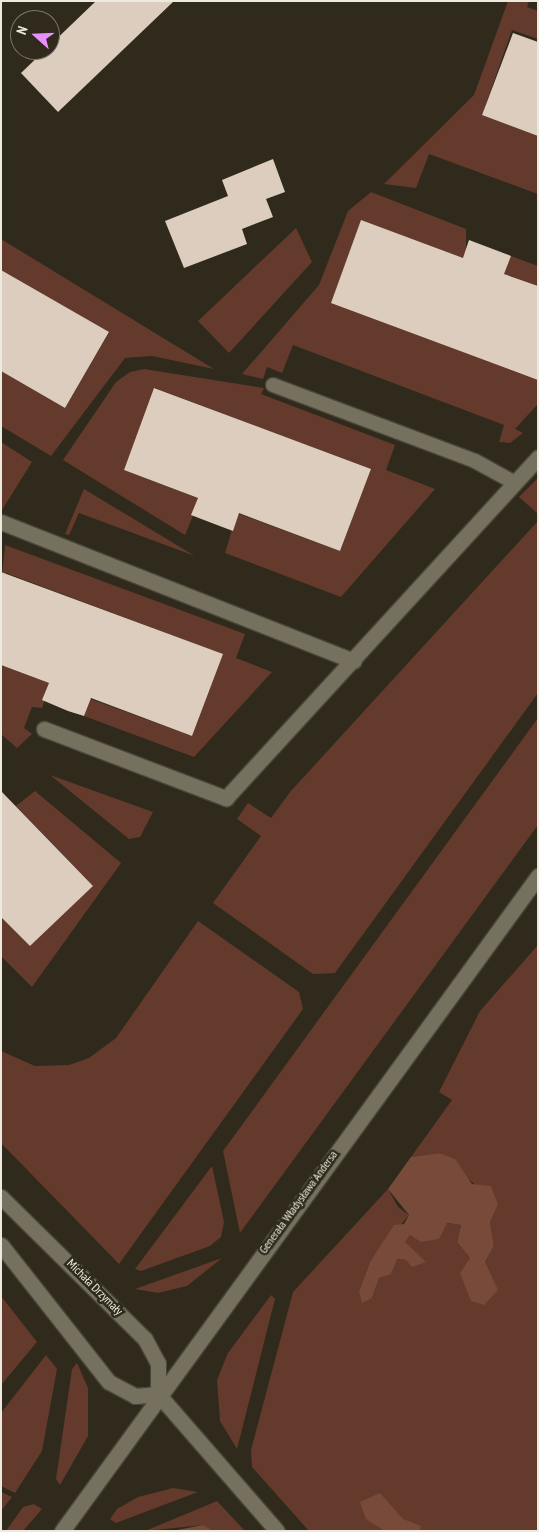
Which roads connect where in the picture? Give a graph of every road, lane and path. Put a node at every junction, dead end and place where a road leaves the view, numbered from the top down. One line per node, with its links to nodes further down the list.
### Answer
1 (272, 385): 3 (lane)
2 (538, 457): 3 (street)
3 (515, 483): 5 (street)
4 (1, 522): 5 (street)
5 (354, 661): 6 (street)
6 (44, 729)
7 (538, 876): 10 (street, Generała Władysława Andersa)
8 (1, 1197): 10 (street, Michała Drzymały)
9 (1, 1245): 10 (street)
10 (158, 1394): 11 (street, Generała Władysława Andersa); 12 (street)
11 (62, 1531)
12 (277, 1531)

